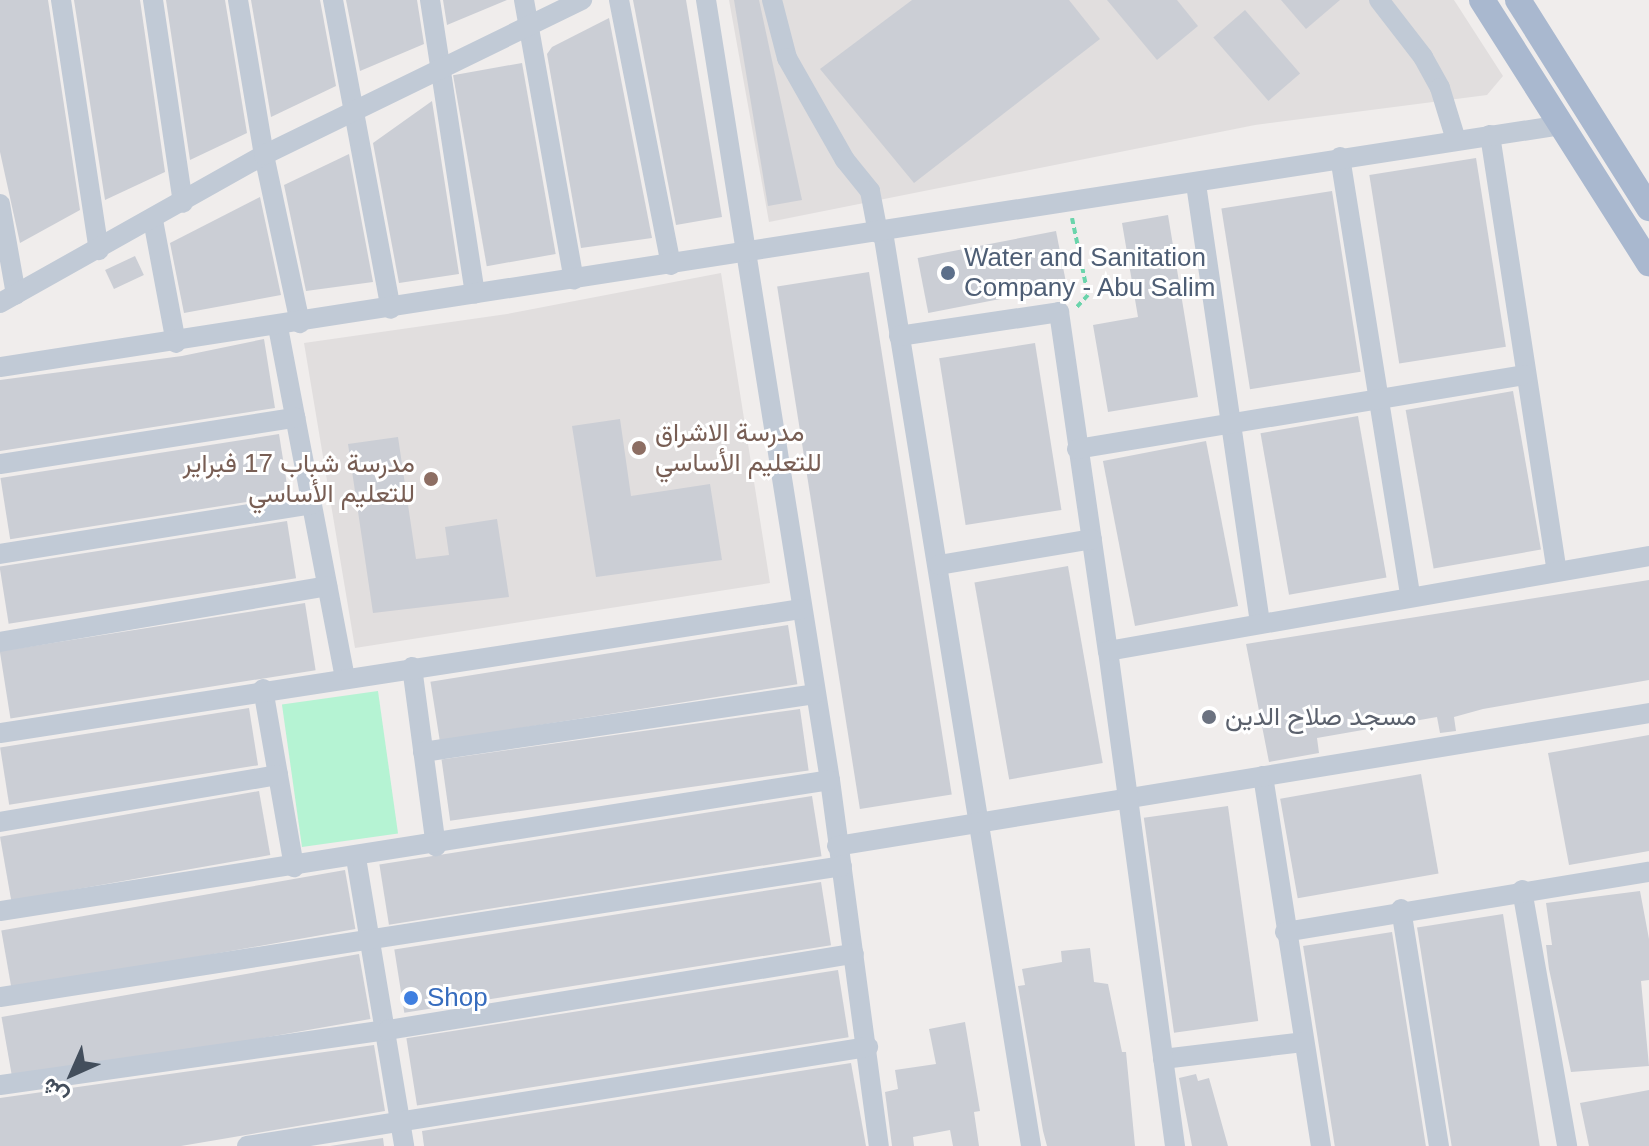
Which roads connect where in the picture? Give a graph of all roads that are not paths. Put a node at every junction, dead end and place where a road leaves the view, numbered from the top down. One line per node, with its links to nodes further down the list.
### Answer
1 (61, 0): 28 (street)
2 (153, 0): 23 (street)
3 (238, 0): 20 (street)
4 (333, 0): 16 (street)
5 (430, 0): 15 (street)
6 (524, 0): 14 (street)
7 (582, 0): 14 (street)
8 (619, 0): 31 (street)
9 (706, 0): 29 (street)
10 (772, 0): 27 (street)
11 (1379, 0): 19 (street)
12 (1482, 0): 17 (main road)
13 (1518, 0): 25 (main road)
14 (529, 27): 15 (street); 32 (street)
15 (441, 66): 16 (street); 33 (street)
16 (352, 112): 20 (street); 35 (street)
17 (1562, 125): 18 (street); 30 (main road)
18 (1490, 135): 19 (street); 41 (street)
19 (1456, 140): 21 (street)
20 (264, 155): 23 (street); 36 (street)
21 (1340, 157): 22 (street); 42 (street)
22 (1196, 184): 27 (street); 44 (street)
23 (183, 203): 26 (street)
24 (0, 204): 34 (street)
25 (1649, 208)
26 (153, 220): 28 (street); 39 (street)
27 (881, 232): 29 (street); 38 (street)
28 (99, 250): 34 (street)
29 (747, 253): 31 (street); 55 (street)
30 (1649, 263)
31 (671, 265): 32 (street)
32 (574, 280): 33 (street)
33 (475, 294): 35 (street)
34 (8, 299)
35 (391, 309): 36 (street)
36 (300, 323): 37 (street)
37 (278, 327): 39 (street); 43 (street)
38 (899, 336): 45 (street); 51 (street)
39 (176, 343): 40 (street)
40 (0, 367)
41 (1524, 375): 42 (street); 52 (street)
42 (1380, 399): 44 (street); 54 (street)
43 (295, 418): 46 (street); 47 (street)
44 (1231, 423): 45 (street); 56 (street)
45 (1077, 449): 48 (street)
46 (0, 464)
47 (312, 504): 49 (street); 53 (street)
48 (1092, 539): 51 (street); 58 (street)
49 (0, 554)
50 (1649, 556): 52 (street)
51 (939, 565): 71 (street)
52 (1556, 568): 54 (street)
53 (327, 586): 57 (street); 60 (street)
54 (1410, 596): 56 (street)
55 (801, 609): 59 (street); 62 (street)
56 (1260, 623): 58 (street)
57 (0, 642)
58 (1108, 651): 69 (street)
59 (412, 667): 60 (street); 65 (street)
60 (345, 677): 61 (street)
61 (263, 689): 64 (street); 66 (street)
62 (815, 694): 65 (street); 68 (street)
63 (1649, 713): 67 (street)
64 (0, 733)
65 (423, 752): 72 (street)
66 (278, 775): 70 (street); 75 (street)
67 (1263, 776): 69 (street); 80 (street)
68 (830, 780): 72 (street); 73 (street)
69 (1128, 798): 71 (street); 87 (street)
70 (0, 822)
71 (982, 822): 73 (street); 93 (street)
72 (436, 846): 74 (street)
73 (839, 856): 81 (street); 82 (street)
74 (356, 858): 75 (street); 81 (street)
75 (294, 867): 79 (street)
76 (1649, 872): 77 (street)
77 (1522, 890): 78 (street); 97 (street)
78 (1401, 909): 80 (street); 96 (street)
79 (0, 911)
80 (1285, 932): 85 (street)
81 (371, 941): 83 (street); 84 (street)
82 (854, 954): 84 (street); 86 (street)
83 (0, 997)
84 (388, 1030): 88 (street); 89 (street)
85 (1303, 1042): 87 (street); 95 (street)
86 (868, 1047): 89 (street); 92 (street)
87 (1163, 1059): 94 (street)
88 (0, 1085)
89 (400, 1125): 90 (street); 91 (street)
90 (247, 1146)
91 (404, 1146)
92 (879, 1146)
93 (1031, 1146)
94 (1175, 1146)
95 (1321, 1146)
96 (1439, 1146)
97 (1567, 1146)

